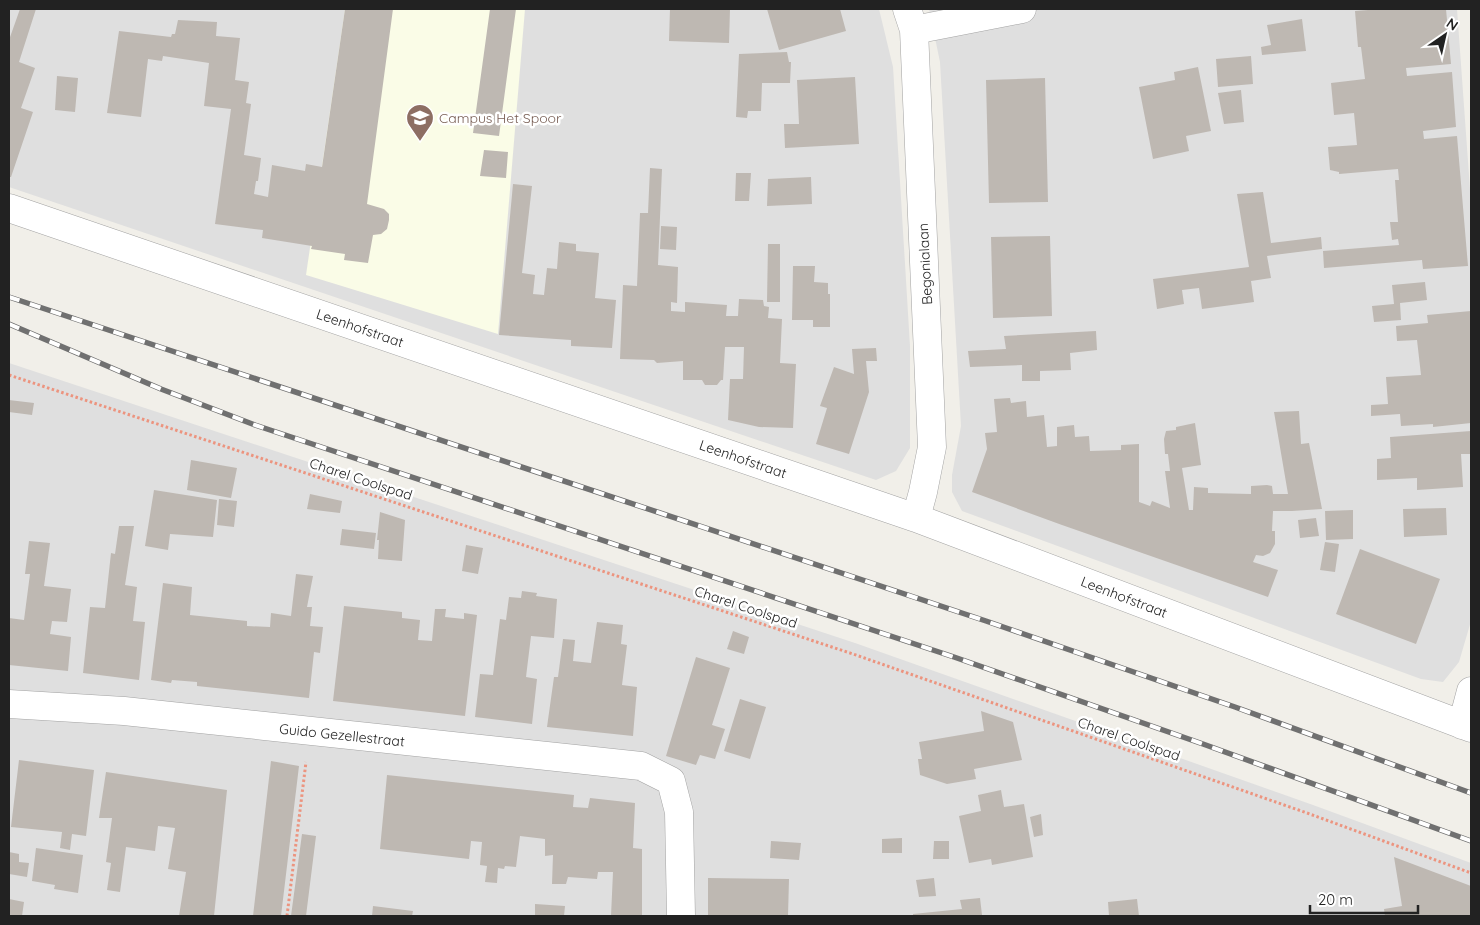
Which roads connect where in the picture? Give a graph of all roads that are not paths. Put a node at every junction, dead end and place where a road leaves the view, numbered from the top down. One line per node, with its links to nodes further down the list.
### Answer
1 (1022, 9): 2 (street)
2 (911, 20): 4 (street, Begonialaan)
3 (9, 208): 4 (street, Leenhofstraat)
4 (916, 518): 7 (street, Leenhofstraat)
5 (1471, 690): 7 (street)
6 (9, 704): 8 (street, Guido Gezellestraat)
7 (1466, 726)
8 (681, 916)

